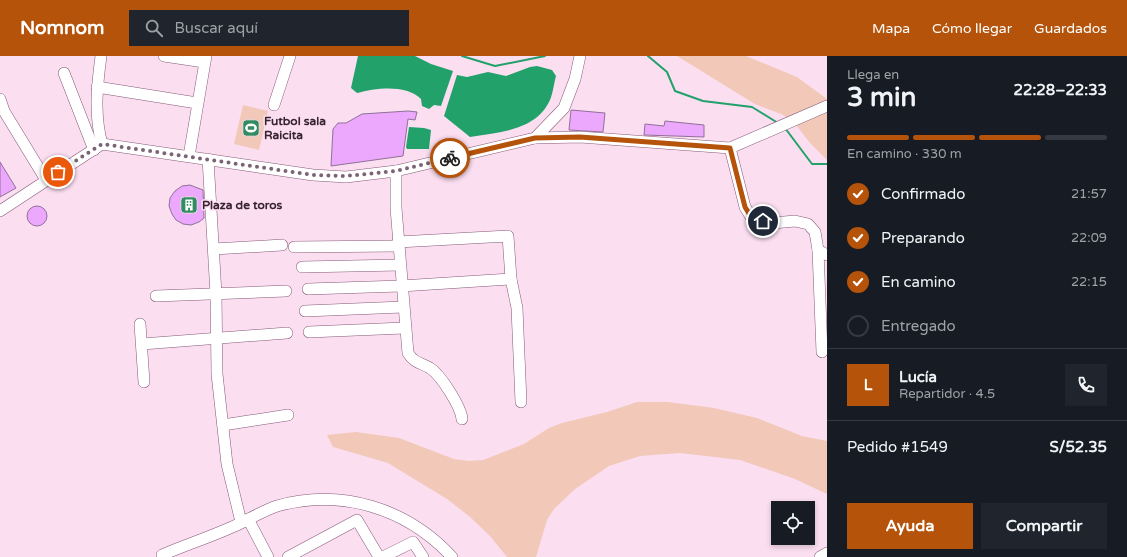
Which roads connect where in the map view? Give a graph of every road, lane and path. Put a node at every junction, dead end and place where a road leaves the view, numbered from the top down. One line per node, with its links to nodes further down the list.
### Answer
1 (101, 56): 7 (street)
2 (164, 56): 5 (street)
3 (290, 56): 10 (street)
4 (580, 56): 12 (street)
5 (205, 59): 9 (street)
6 (64, 73): 13 (street)
7 (97, 87): 9 (street); 13 (street)
8 (0, 99): 18 (street)
9 (197, 103): 15 (street)
10 (274, 105)
11 (827, 106): 14 (street)
12 (535, 138): 14 (street); 17 (street)
13 (98, 147): 15 (street); 18 (street)
14 (730, 148): 24 (street)
15 (189, 156): 16 (street)
16 (208, 159): 17 (street); 23 (street)
17 (396, 171): 20 (street)
18 (46, 180): 19 (street)
19 (0, 211)
20 (398, 244): 22 (street); 25 (street); 27 (street)
21 (282, 245): 23 (street)
22 (294, 247)
23 (214, 249): 32 (street)
24 (822, 253): 31 (street)
25 (400, 265): 26 (street); 28 (street)
26 (302, 267)
27 (510, 279): 28 (street); 44 (street)
28 (401, 286): 29 (street); 34 (street)
29 (308, 289)
30 (286, 291): 32 (street)
31 (823, 291): 42 (street)
32 (216, 294): 33 (street); 40 (street)
33 (156, 296)
34 (403, 307): 35 (street); 37 (street)
35 (305, 311)
36 (140, 324): 41 (street)
37 (404, 328): 38 (street); 46 (street)
38 (309, 332)
39 (286, 333): 40 (street)
40 (216, 338): 41 (street); 47 (street)
41 (142, 344): 43 (street)
42 (822, 352)
43 (144, 382)
44 (520, 402)
45 (288, 415): 47 (street)
46 (462, 419)
47 (223, 425): 48 (street)
48 (245, 521): 50 (street); 51 (street); 56 (street)
49 (827, 553): 57 (street)
50 (163, 557)
51 (268, 557)
52 (288, 557): 53 (street)
53 (379, 557)
54 (383, 557): 55 (street)
55 (423, 557)
56 (452, 557)
57 (820, 557)

